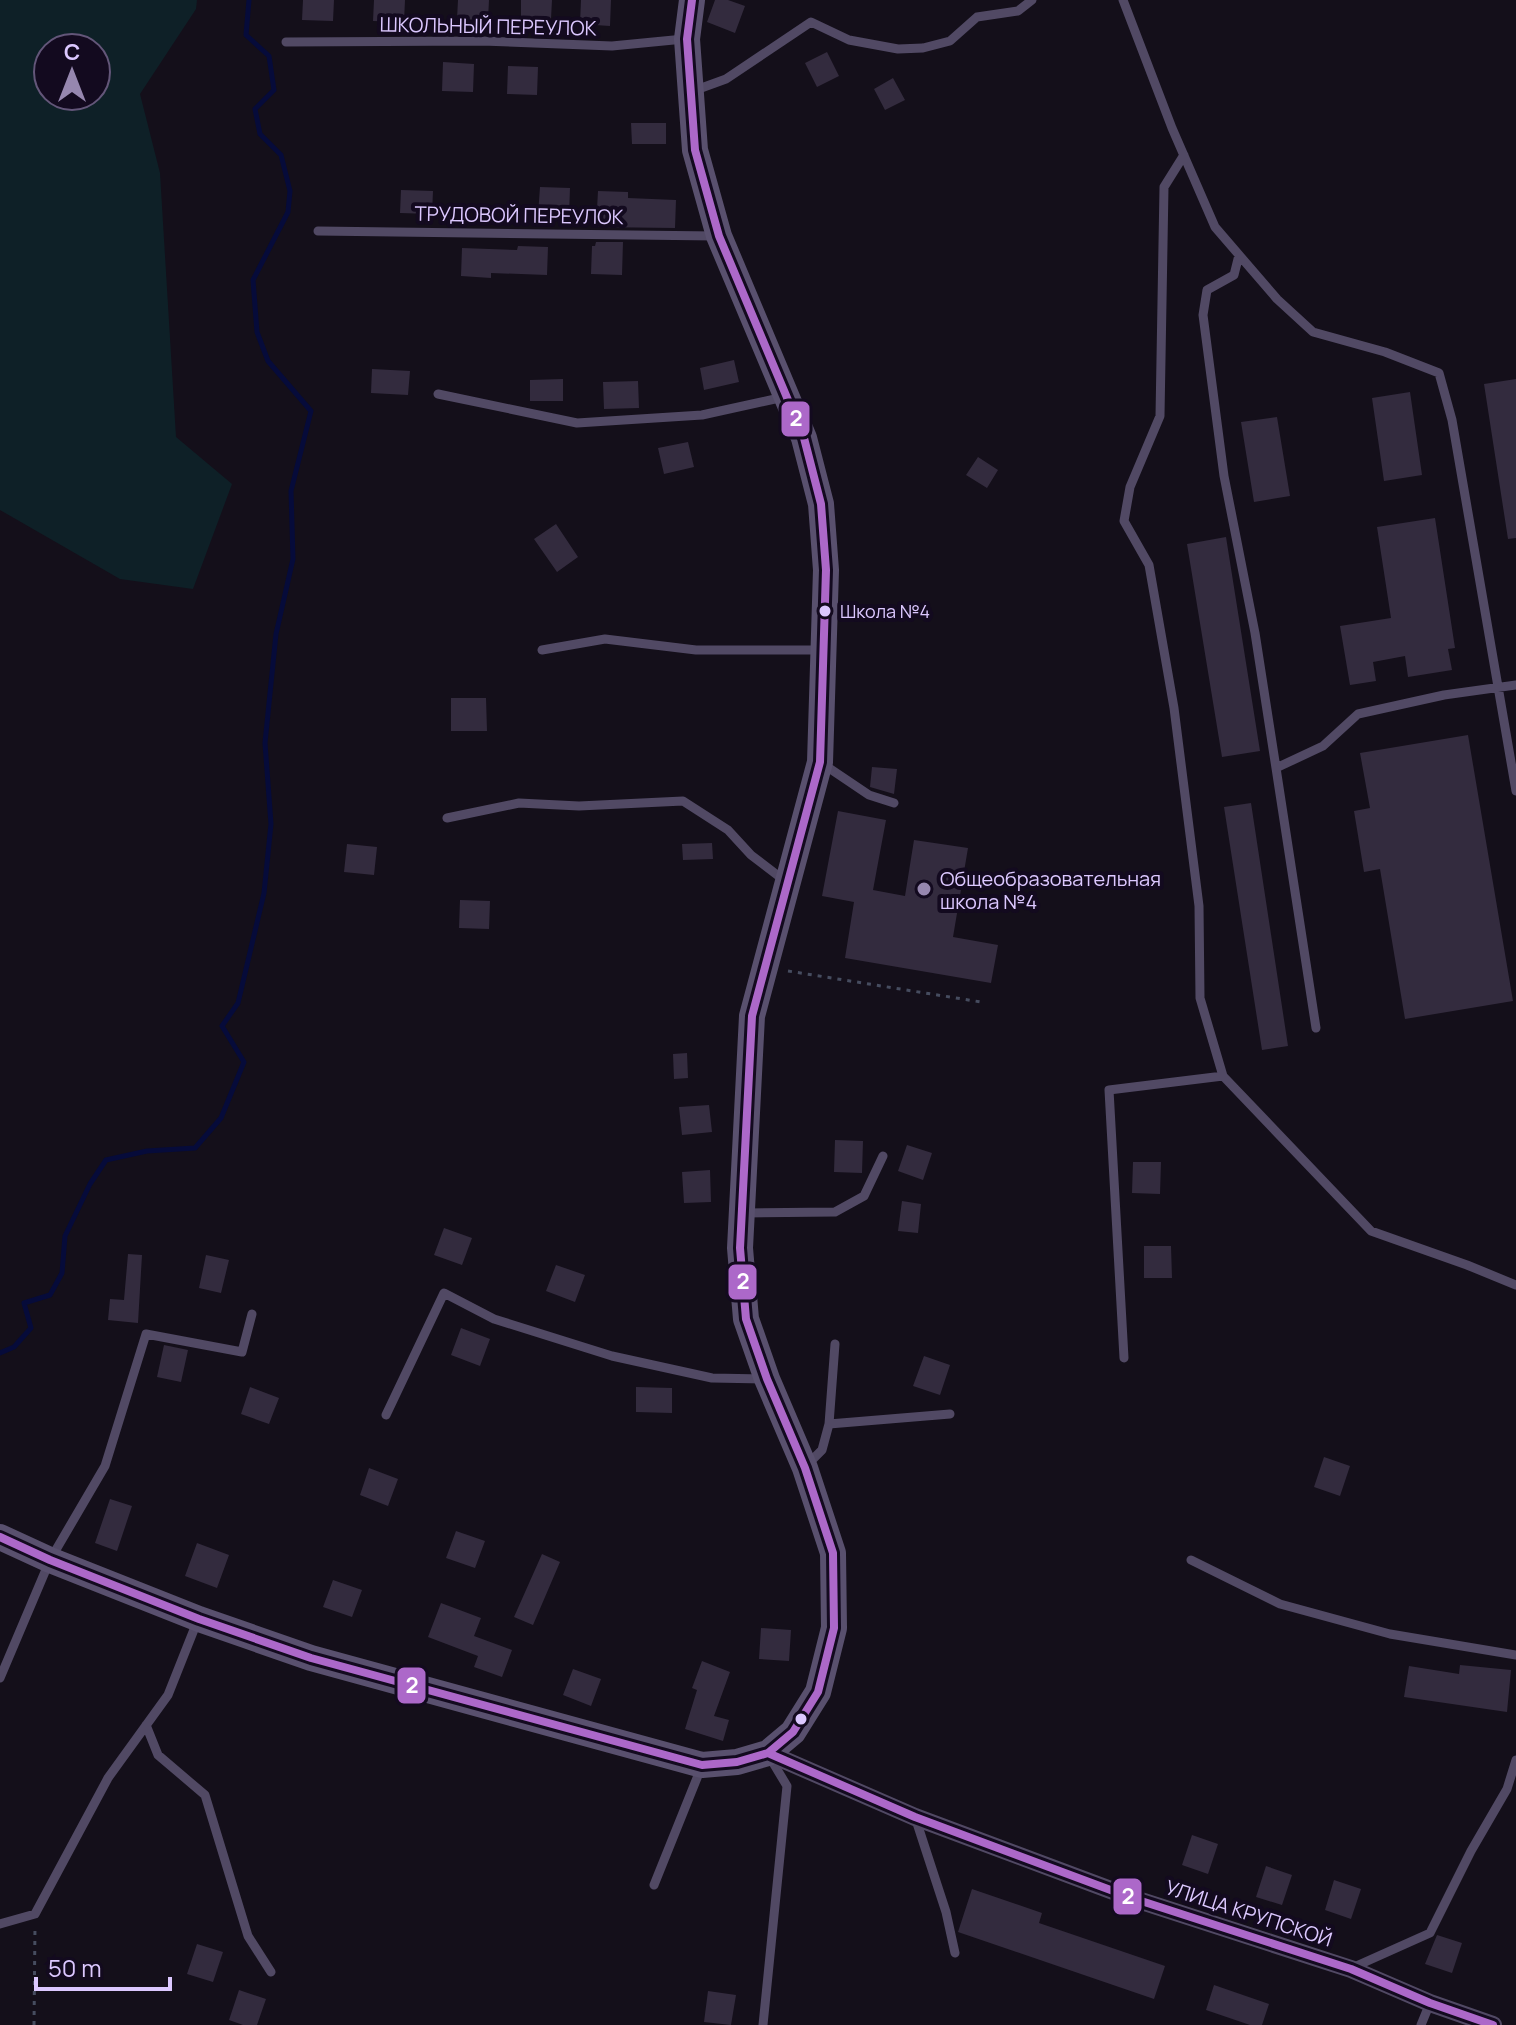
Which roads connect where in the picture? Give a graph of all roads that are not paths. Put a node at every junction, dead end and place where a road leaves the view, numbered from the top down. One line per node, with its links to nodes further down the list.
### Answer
1 (692, 0): 4 (street)
2 (1032, 0): 6 (lane)
3 (1123, 0): 7 (lane)
4 (687, 39): 5 (lane, ШКОЛЬНЫЙ ПЕРЕУЛОК); 6 (street)
5 (286, 42)
6 (689, 92): 9 (street)
7 (1184, 155): 10 (lane); 24 (lane)
8 (318, 231): 9 (lane, ТРУДОВОЙ ПЕРЕУЛОК)
9 (719, 236): 12 (street)
10 (1239, 255): 16 (lane); 18 (lane)
11 (438, 394): 12 (lane)
12 (787, 397): 14 (street)
13 (542, 650): 14 (lane)
14 (826, 650): 17 (street)
15 (1516, 685): 16 (lane)
16 (1498, 687): 18 (lane); 19 (lane)
17 (820, 762): 20 (lane); 22 (street)
18 (1276, 768): 23 (lane)
19 (1516, 791)
20 (894, 803)
21 (447, 818): 22 (lane)
22 (788, 883): 26 (street)
23 (1316, 1028)
24 (1223, 1076): 27 (lane); 30 (lane)
25 (883, 1156): 26 (lane)
26 (742, 1213): 31 (street)
27 (1516, 1285)
28 (252, 1314): 37 (lane)
29 (835, 1344): 34 (lane)
30 (1124, 1358)
31 (767, 1379): 33 (lane); 35 (street)
32 (950, 1414): 34 (lane)
33 (386, 1415)
34 (829, 1424): 35 (lane)
35 (805, 1468): 43 (street)
36 (0, 1537): 37 (street)
37 (50, 1560): 39 (street); 41 (lane)
38 (1191, 1560): 40 (lane)
39 (199, 1619): 42 (lane); 45 (street)
40 (1516, 1655)
41 (0, 1678)
42 (146, 1725): 48 (lane); 51 (lane)
43 (768, 1753): 45 (street); 46 (street, УЛИЦА КРУПСКОЙ); 53 (lane)
44 (1516, 1760): 50 (lane)
45 (702, 1765): 47 (lane)
46 (915, 1817): 49 (lane); 50 (street, УЛИЦА КРУПСКОЙ)
47 (654, 1885)
48 (0, 1924)
49 (955, 1953)
50 (1351, 1969): 52 (street, УЛИЦА КРУПСКОЙ)
51 (271, 1972)
52 (1430, 2003): 54 (lane); 55 (street, УЛИЦА КРУПСКОЙ)
53 (763, 2025)
54 (1421, 2025)
55 (1493, 2025)

